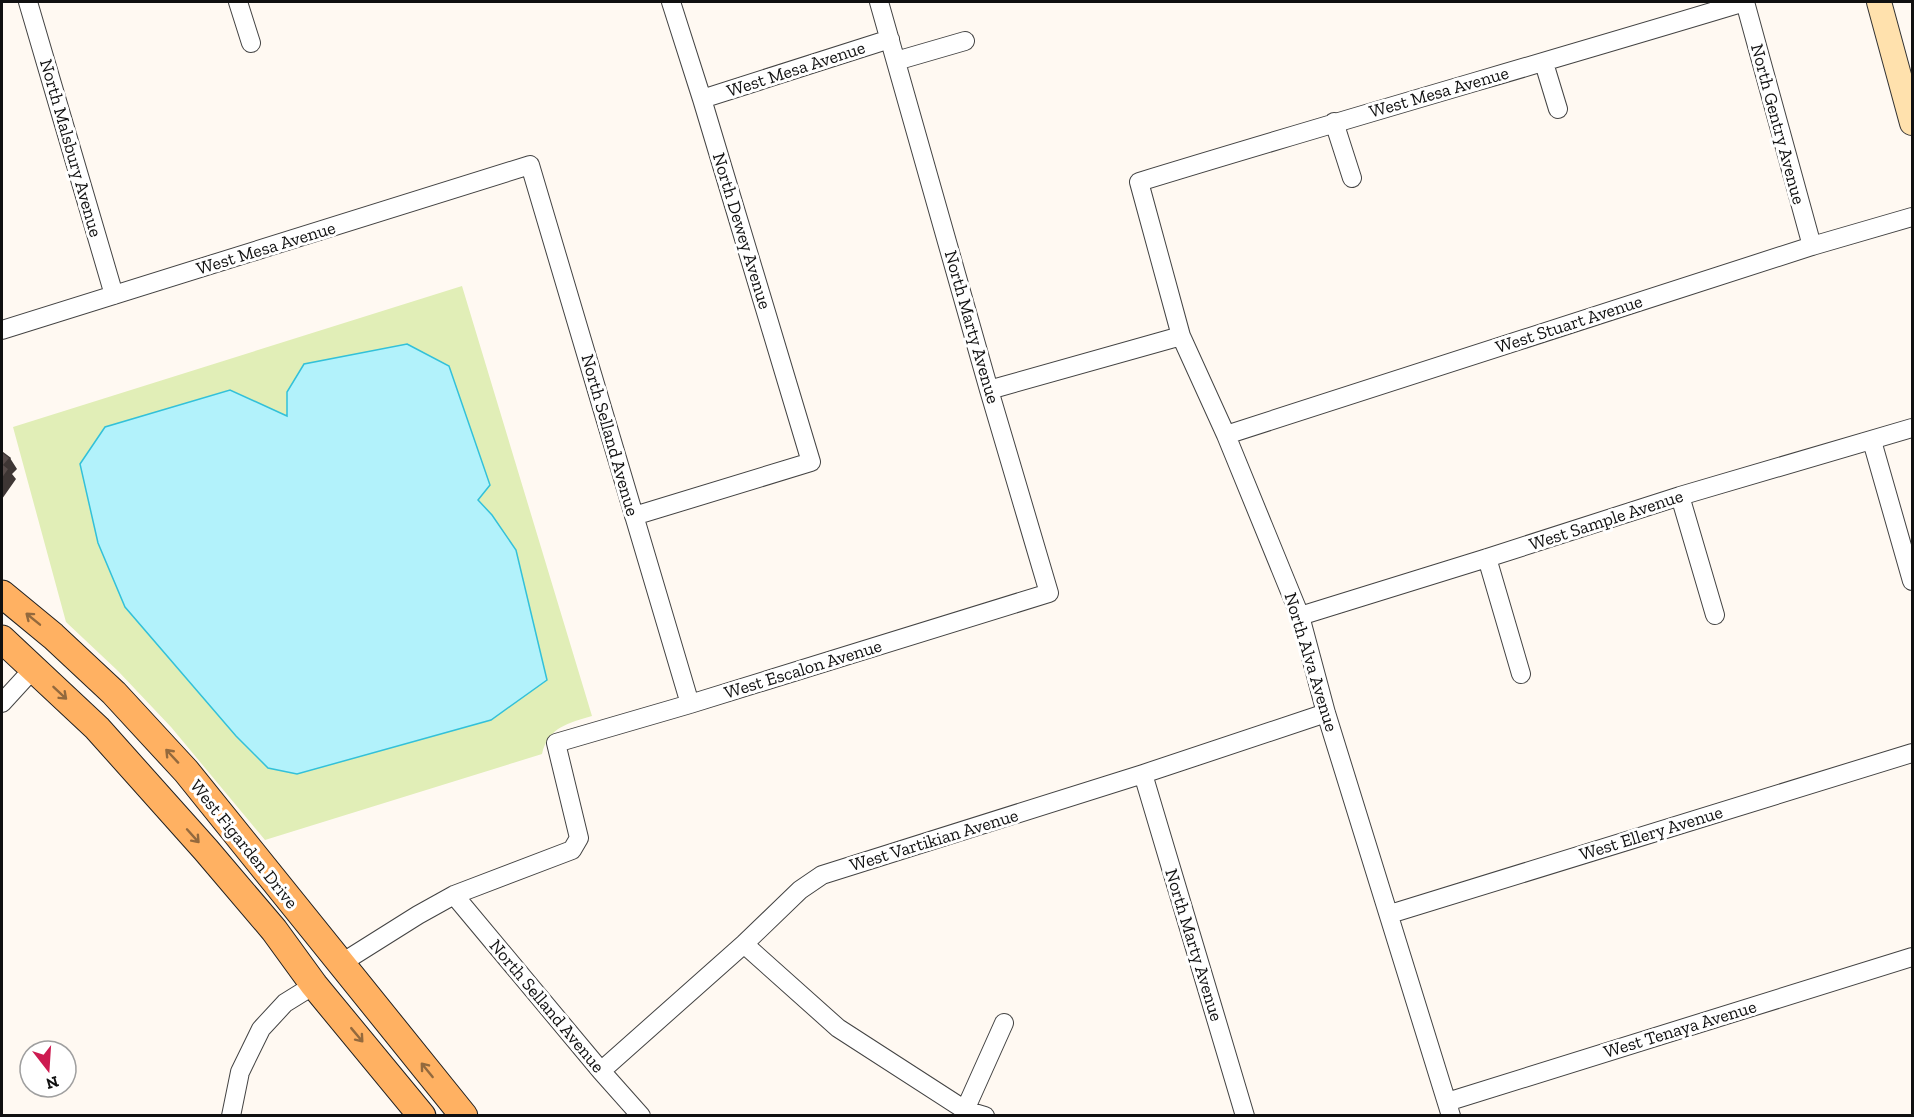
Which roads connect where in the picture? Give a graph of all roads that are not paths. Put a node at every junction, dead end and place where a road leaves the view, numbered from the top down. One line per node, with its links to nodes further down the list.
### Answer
1 (28, 2): 22 (street, North Malsbury Avenue)
2 (238, 2): 9 (street)
3 (671, 2): 13 (street, North Dewey Avenue)
4 (879, 2): 7 (street, North Marty Avenue)
5 (1745, 2): 11 (street, West Mesa Avenue); 21 (street, North Gentry Avenue)
6 (1879, 2): 12 (street)
7 (890, 39): 10 (street, North Marty Avenue); 13 (street, West Mesa Avenue)
8 (965, 41): 10 (street)
9 (251, 43)
10 (896, 61): 25 (street, North Marty Avenue)
11 (1544, 63): 14 (street); 15 (street, West Mesa Avenue)
12 (1907, 80): 16 (street)
13 (702, 99): 30 (street, North Dewey Avenue)
14 (1558, 109)
15 (1334, 122): 18 (street); 19 (street, West Mesa Avenue)
16 (1912, 123)
17 (531, 165): 22 (street, West Mesa Avenue); 30 (street, North Selland Avenue)
18 (1352, 178)
19 (1140, 182): 24 (street, North Alva Avenue)
20 (1912, 217): 21 (street, West Stuart Avenue)
21 (1812, 246): 27 (street, West Stuart Avenue)
22 (114, 295): 23 (street, West Mesa Avenue)
23 (2, 330)
24 (1181, 336): 25 (street); 27 (street, North Alva Avenue)
25 (989, 390): 33 (street, North Marty Avenue)
26 (1912, 428): 28 (street, West Sample Avenue)
27 (1226, 435): 36 (street, North Alva Avenue)
28 (1872, 441): 29 (street, West Sample Avenue); 32 (street)
29 (1680, 496): 31 (street, West Sample Avenue); 35 (street)
30 (634, 516): 41 (street, North Selland Avenue)
31 (1487, 558): 36 (street, West Sample Avenue); 39 (street)
32 (1912, 581)
33 (1049, 592): 41 (street, West Escalon Avenue)
34 (2, 594): 50 (main road, West Figarden Drive, one-way to 34)
35 (1715, 615)
36 (1300, 616): 42 (street, North Alva Avenue)
37 (2, 639): 38 (main road, West Figarden Drive)
38 (34, 669): 40 (street); 47 (main road, West Figarden Drive, one-way to 47)
39 (1521, 674)
40 (2, 703)
41 (690, 704): 45 (street, West Escalon Avenue)
42 (1326, 713): 44 (street, West Vartikian Avenue); 46 (street, North Alva Avenue)
43 (1912, 753): 46 (street, West Ellery Avenue)
44 (1143, 774): 48 (street, West Vartikian Avenue); 62 (street, North Marty Avenue)
45 (454, 895): 50 (street); 54 (street, North Selland Avenue)
46 (1390, 914): 55 (street, North Alva Avenue)
47 (274, 930): 50 (main road); 51 (main road, West Figarden Drive)
48 (744, 944): 54 (street, West Vartikian Avenue); 56 (street)
49 (1912, 957): 55 (street, West Tenaya Avenue)
50 (340, 964): 52 (main road, West Figarden Drive)
51 (314, 985): 52 (main road); 57 (street); 58 (main road, West Figarden Drive, one-way to 58)
52 (378, 1008): 59 (main road, West Figarden Drive, one-way to 52)
53 (1004, 1023): 56 (street)
54 (601, 1071): 60 (street, North Selland Avenue)
55 (1449, 1109)
56 (965, 1110): 61 (street)
57 (231, 1116)
58 (422, 1116)
59 (464, 1116)
60 (641, 1116)
61 (985, 1116)
62 (1245, 1116)

